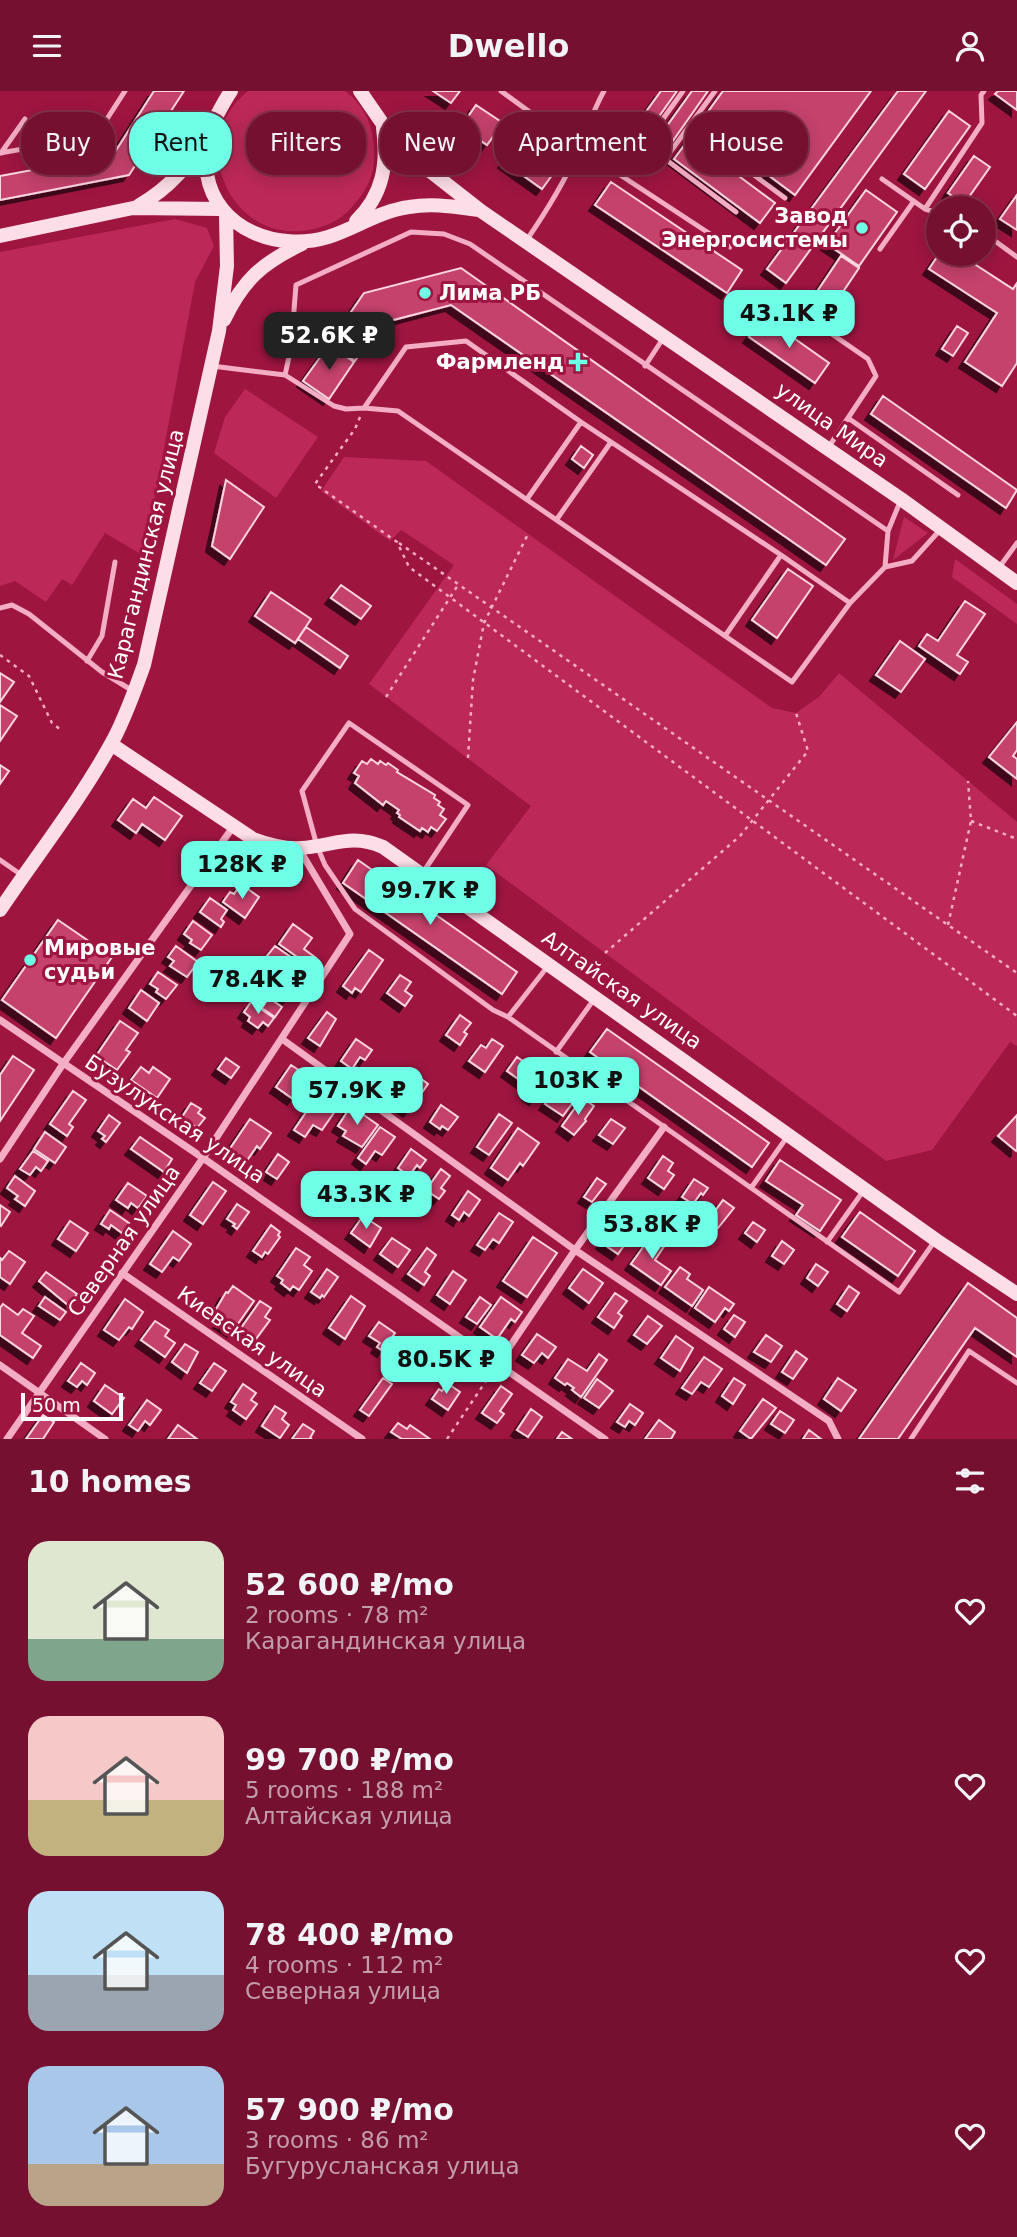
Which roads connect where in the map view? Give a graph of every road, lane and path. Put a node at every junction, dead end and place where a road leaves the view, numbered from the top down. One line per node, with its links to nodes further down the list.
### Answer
1 (125, 91): 18 (lane)
2 (231, 91): 9 (main road)
3 (501, 91): 10 (lane)
4 (604, 91): 11 (lane)
5 (683, 91): 12 (lane)
6 (715, 91): 13 (lane)
7 (984, 91): 31 (lane)
8 (364, 93): 14 (main road, улица Мира)
9 (217, 112)
10 (530, 112)
11 (592, 112)
12 (668, 112)
13 (700, 112)
14 (380, 120)
15 (21, 125): 18 (lane)
16 (685, 132): 17 (lane)
17 (671, 151)
18 (1, 153)
19 (671, 163): 34 (lane)
20 (178, 175): 30 (main road)
21 (207, 175): 33 (main road)
22 (383, 175): 35 (main road)
23 (433, 175): 32 (main road, улица Мира)
24 (566, 175): 38 (lane)
25 (620, 175): 40 (lane)
26 (754, 175): 28 (lane)
27 (882, 179): 29 (lane)
28 (785, 198)
29 (914, 201): 31 (lane); 41 (lane)
30 (133, 208): 33 (main road); 36 (main road)
31 (925, 209)
32 (481, 211): 35 (main road); 38 (main road, улица Мира)
33 (224, 212): 37 (main road); 44 (main road, Карагандинская улица)
34 (736, 212)
35 (350, 227): 37 (main road)
36 (0, 236)
37 (309, 241): 44 (main road)
38 (526, 241): 45 (main road, улица Мира)
39 (996, 242): 42 (lane)
40 (730, 247)
41 (880, 249)
42 (1017, 257)
43 (797, 310): 50 (lane)
44 (219, 331): 46 (main road, Карагандинская улица)
45 (665, 336): 47 (lane); 53 (main road, улица Мира)
46 (212, 366): 48 (lane); 76 (main road, Карагандинская улица)
47 (645, 366): 48 (lane); 59 (lane)
48 (285, 375): 49 (lane)
49 (364, 408): 51 (lane); 55 (lane); 61 (path)
50 (848, 418): 53 (lane); 54 (lane)
51 (581, 422): 52 (lane); 55 (lane)
52 (611, 442): 57 (lane); 63 (lane)
53 (828, 448): 56 (main road, улица Мира)
54 (958, 495)
55 (527, 499): 57 (lane)
56 (901, 499): 58 (main road, улица Мира); 59 (lane)
57 (556, 519): 73 (lane)
58 (942, 528): 65 (lane); 66 (main road, улица Мира)
59 (888, 531): 65 (lane)
60 (528, 534): 71 (path)
61 (397, 542): 68 (path); 72 (path)
62 (1017, 543): 66 (lane)
63 (781, 555): 69 (lane); 73 (lane)
64 (115, 562): 75 (lane)
65 (886, 567): 69 (lane)
66 (998, 569): 67 (main road, улица Мира)
67 (1017, 583)
68 (459, 585): 71 (path); 77 (path)
69 (850, 603): 73 (lane)
70 (0, 608): 75 (lane)
71 (492, 608): 72 (path); 83 (path)
72 (484, 623): 81 (path); 98 (path)
73 (725, 636)
74 (0, 655): 79 (path)
75 (88, 661): 76 (lane)
76 (135, 691): 80 (main road, Карагандинская улица)
77 (386, 697)
78 (796, 713): 83 (path)
79 (61, 730)
80 (111, 744): 85 (main road, Алтайская улица); 91 (main road, Карагандинская улица)
81 (468, 758)
82 (968, 781): 84 (path)
83 (768, 800): 93 (path); 94 (path)
84 (971, 821): 86 (path); 93 (path)
85 (233, 827): 88 (main road, Алтайская улица); 103 (street)
86 (1017, 839)
87 (317, 846): 88 (main road, Алтайская улица); 90 (main road, Алтайская улица); 90 (lane); 99 (lane)
88 (299, 848): 101 (street, Северная улица)
89 (0, 860): 91 (lane)
90 (422, 874): 95 (main road, Алтайская улица)
91 (23, 876): 92 (main road, Карагандинская улица)
92 (0, 910)
93 (948, 925): 96 (path)
94 (605, 953)
95 (550, 964): 97 (main road, Алтайская улица); 99 (lane)
96 (1017, 973)
97 (597, 996): 102 (lane); 105 (main road, Алтайская улица)
98 (1017, 1016)
99 (508, 1017): 102 (lane)
100 (0, 1020): 103 (street, Бузулукская улица)
101 (282, 1039): 106 (street, Северная улица); 112 (street)
102 (556, 1052): 104 (lane)
103 (64, 1064): 106 (street, Бузулукская улица); 107 (street)
104 (664, 1128): 108 (lane); 112 (street)
105 (789, 1135): 108 (lane); 109 (main road, Алтайская улица)
106 (203, 1158): 113 (street, Северная улица); 115 (street, Бузулукская улица)
107 (0, 1159)
108 (751, 1188): 111 (lane)
109 (865, 1188): 110 (main road, Алтайская улица); 111 (lane)
110 (936, 1240): 111 (lane); 114 (main road, Алтайская улица)
111 (827, 1242)
112 (575, 1249): 115 (street); 124 (street)
113 (122, 1273): 118 (street, Северная улица); 121 (street, Киевская улица)
114 (1017, 1294)
115 (498, 1364): 122 (path); 123 (street, Бузулукская улица)
116 (0, 1365): 118 (street)
117 (1017, 1383): 125 (lane)
118 (39, 1393): 119 (street, Северная улица); 120 (street)
119 (7, 1439)
120 (104, 1439)
121 (362, 1439)
122 (447, 1439)
123 (605, 1439)
124 (838, 1439)
125 (911, 1439)

